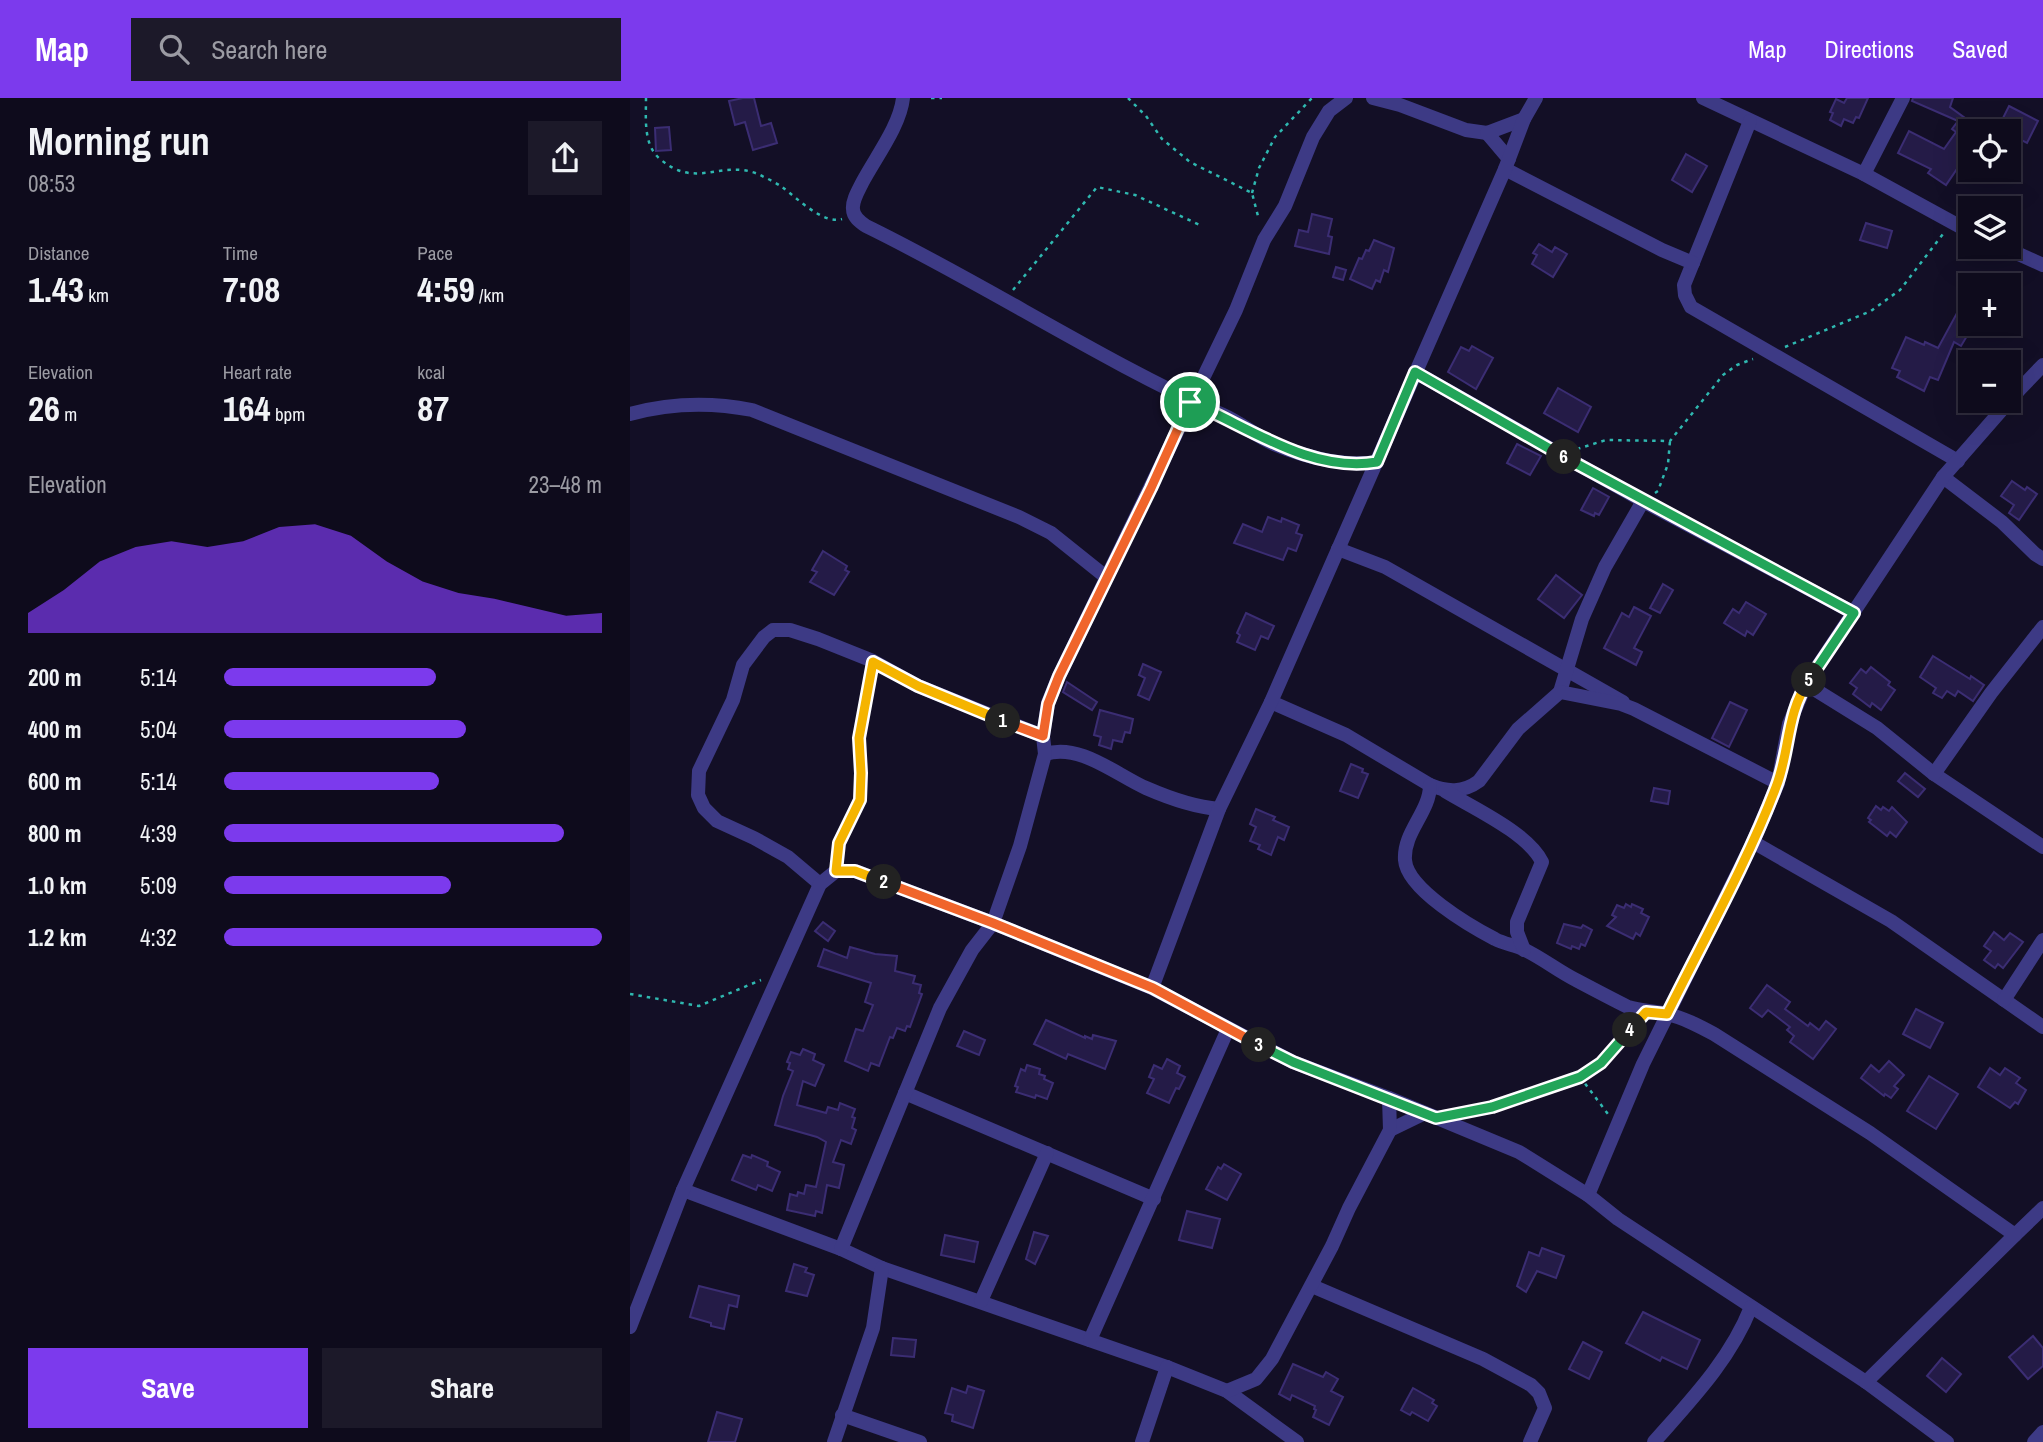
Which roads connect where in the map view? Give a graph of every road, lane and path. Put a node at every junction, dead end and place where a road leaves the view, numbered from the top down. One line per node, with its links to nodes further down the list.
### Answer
1 (646, 98): 18 (path)
2 (903, 98): 18 (street)
3 (931, 98): 4 (path)
4 (942, 98)
5 (1128, 98): 17 (path)
6 (1312, 98): 17 (path)
7 (1346, 98): 21 (street)
8 (1373, 98): 14 (street)
9 (1536, 98): 12 (street)
10 (1703, 98): 13 (street)
11 (1903, 98): 16 (street)
12 (1524, 119): 14 (street); 15 (street)
13 (1750, 121): 16 (street); 23 (street)
14 (1487, 134): 15 (street)
15 (1507, 164): 23 (street); 27 (street)
16 (1864, 174): 19 (street)
17 (1252, 193): 21 (path)
18 (852, 211): 25 (street)
19 (1958, 225)
20 (1202, 226): 25 (path)
21 (1264, 240): 28 (street)
22 (2021, 255): 24 (street)
23 (1693, 263): 31 (street)
24 (2043, 265)
25 (1006, 302): 28 (street)
26 (2043, 365): 31 (street)
27 (1415, 372): 32 (street); 34 (street)
28 (1190, 402): 32 (street); 37 (street)
29 (630, 414): 37 (street)
30 (1670, 442): 34 (path)
31 (1958, 461): 33 (street)
32 (1377, 462): 35 (street)
33 (1943, 477): 36 (street); 38 (street)
34 (1643, 501): 38 (street); 41 (street)
35 (1338, 549): 41 (street); 44 (street)
36 (2043, 559)
37 (1106, 577): 46 (street)
38 (1854, 613): 42 (street)
39 (2043, 627): 48 (street)
40 (873, 662): 46 (street); 55 (path); 56 (street)
41 (1568, 671): 43 (street); 45 (street)
42 (1806, 684): 48 (street); 49 (street)
43 (1560, 692): 45 (street); 51 (street)
44 (1271, 702): 50 (street); 52 (street)
45 (1634, 709): 49 (street)
46 (1043, 736): 47 (street)
47 (1045, 754): 52 (street); 57 (street)
48 (1934, 774): 54 (street)
49 (1778, 783): 53 (street)
50 (1430, 785): 51 (street); 59 (street)
51 (1444, 791): 59 (street)
52 (1219, 809): 61 (street)
53 (1753, 842): 63 (street); 65 (street)
54 (2043, 847)
55 (836, 871): 56 (street); 57 (street)
56 (820, 884): 60 (street)
57 (993, 923): 61 (street); 69 (street)
58 (2043, 940): 63 (street)
59 (1524, 950): 64 (street)
60 (781, 972): 62 (path); 75 (street)
61 (1153, 988): 67 (street)
62 (630, 994)
63 (2004, 1000): 66 (street)
64 (1646, 1012): 65 (street); 68 (path)
65 (1667, 1014): 72 (street); 79 (street)
66 (2043, 1027)
67 (1228, 1029): 70 (street); 77 (street)
68 (1580, 1077): 71 (path); 72 (path)
69 (905, 1093): 74 (street); 80 (street)
70 (1389, 1098): 71 (street); 73 (street)
71 (1430, 1115): 73 (street); 76 (street)
72 (1616, 1125): 76 (street)
73 (1390, 1130): 82 (street)
74 (1047, 1153): 77 (street); 83 (street)
75 (683, 1191): 80 (street); 85 (street)
76 (1588, 1195): 84 (street)
77 (1154, 1199): 86 (street)
78 (2043, 1208): 79 (street)
79 (2015, 1236): 88 (street)
80 (841, 1249): 81 (street)
81 (882, 1268): 83 (street); 90 (street)
82 (1312, 1286): 89 (street); 96 (street)
83 (981, 1301): 86 (street)
84 (1751, 1307): 88 (street); 97 (street)
85 (630, 1327)
86 (1090, 1340): 87 (street)
87 (1167, 1367): 89 (street); 94 (street)
88 (1866, 1382): 98 (street)
89 (1227, 1391): 95 (street)
90 (842, 1415): 92 (street); 93 (street)
91 (2043, 1432): 99 (street)
92 (834, 1442)
93 (920, 1442)
94 (1142, 1442)
95 (1297, 1442)
96 (1530, 1442)
97 (1654, 1442)
98 (1947, 1442)
99 (2034, 1442)

